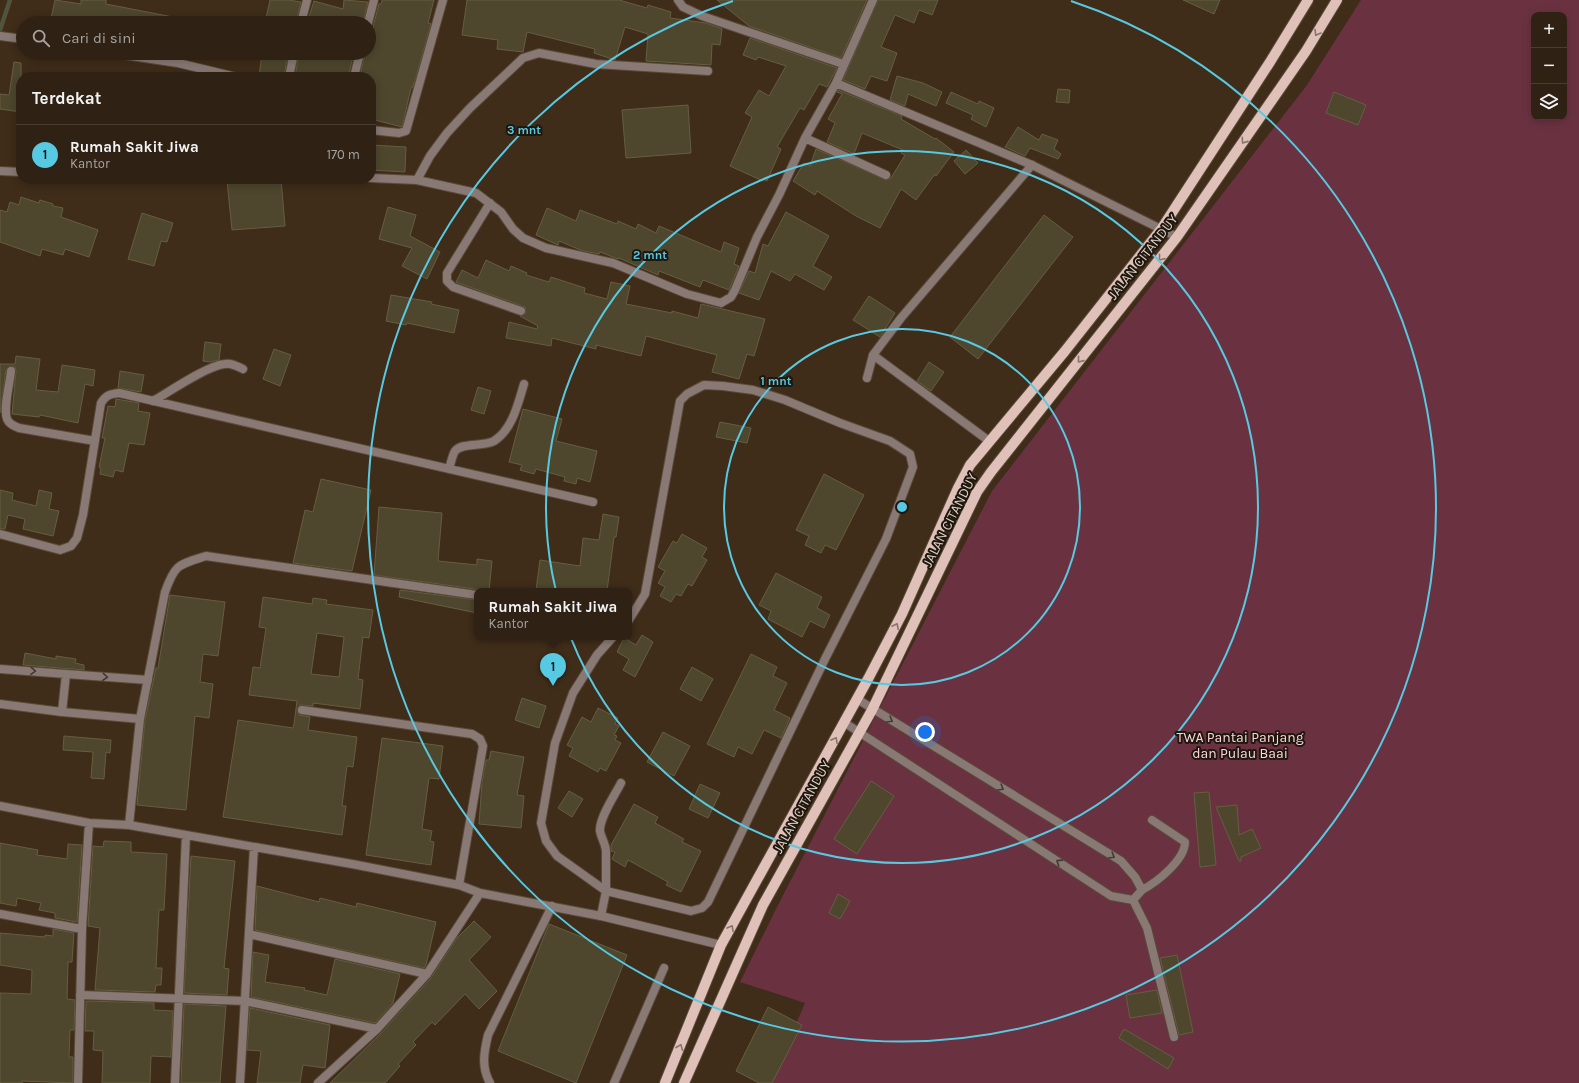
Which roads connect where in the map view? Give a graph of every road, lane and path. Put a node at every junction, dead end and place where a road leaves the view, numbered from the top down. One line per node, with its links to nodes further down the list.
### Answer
1 (307, 0): 8 (street)
2 (374, 0): 9 (street)
3 (443, 0): 21 (street)
4 (678, 0): 15 (street)
5 (873, 0): 15 (street)
6 (1308, 0): 30 (main road, JALAN CITANDUY)
7 (1337, 0): 31 (main road, JALAN CITANDUY, one-way to 31)
8 (303, 16)
9 (370, 16)
10 (0, 36): 11 (street)
11 (16, 38)
12 (158, 60): 17 (street)
13 (292, 60): 18 (street)
14 (358, 60): 19 (street)
15 (843, 64): 20 (street)
16 (708, 71): 28 (street)
17 (215, 72)
18 (289, 72)
19 (355, 72)
20 (836, 83): 22 (street); 23 (street)
21 (376, 131)
22 (805, 138): 26 (street); 29 (street)
23 (1032, 165): 30 (street); 33 (street)
24 (0, 171): 25 (street)
25 (16, 172)
26 (886, 175)
27 (376, 178): 28 (street)
28 (417, 180): 29 (street)
29 (490, 203): 32 (street)
30 (1162, 228): 31 (street); 40 (main road, JALAN CITANDUY)
31 (1177, 237): 53 (main road, JALAN CITANDUY, one-way to 53)
32 (521, 311)
33 (873, 354): 36 (street); 40 (street)
34 (243, 369): 38 (street)
35 (11, 372): 39 (street)
36 (867, 378)
37 (524, 384): 41 (street)
38 (152, 401): 39 (street); 41 (street)
39 (95, 441): 43 (street)
40 (989, 441): 50 (main road, JALAN CITANDUY, one-way to 40)
41 (449, 469): 42 (street)
42 (593, 502)
43 (0, 534)
44 (474, 595): 49 (street)
45 (632, 615): 67 (street)
46 (610, 640): 67 (street)
47 (0, 669): 48 (street, one-way to 48)
48 (66, 674): 49 (street, one-way to 49); 54 (street)
49 (148, 680): 55 (street)
50 (857, 699): 53 (street); 56 (main road, JALAN CITANDUY)
51 (0, 704): 54 (street)
52 (302, 710): 65 (street)
53 (872, 710): 57 (main road, JALAN CITANDUY); 66 (street, one-way to 66)
54 (62, 712): 55 (street)
55 (140, 719): 62 (street)
56 (845, 723): 57 (street); 75 (main road, JALAN CITANDUY, one-way to 56)
57 (860, 732): 69 (street, one-way to 57); 90 (main road, JALAN CITANDUY)
58 (621, 783): 67 (street)
59 (0, 806): 61 (street)
60 (1152, 820): 66 (street)
61 (89, 823): 62 (street); 73 (street)
62 (129, 825): 63 (street)
63 (186, 835): 64 (street); 79 (street)
64 (254, 847): 65 (street); 74 (street)
65 (459, 885): 68 (street)
66 (1142, 890): 69 (street)
67 (606, 891): 72 (street)
68 (480, 893): 70 (street); 77 (street)
69 (1134, 900): 82 (street)
70 (552, 906): 72 (street); 87 (street)
71 (0, 914): 73 (street)
72 (601, 916): 75 (street)
73 (82, 929): 78 (street)
74 (249, 934): 77 (street); 80 (street)
75 (721, 945): 89 (main road, JALAN CITANDUY, one-way to 75)
76 (664, 968): 88 (street)
77 (428, 974): 81 (street)
78 (80, 995): 79 (street); 83 (street)
79 (178, 997): 80 (street); 84 (street)
80 (245, 1001): 81 (street); 85 (street)
81 (377, 1029): 86 (street)
82 (1174, 1037)
83 (78, 1083)
84 (175, 1083)
85 (240, 1083)
86 (318, 1083)
87 (490, 1083)
88 (614, 1083)
89 (665, 1083)
90 (684, 1083)

